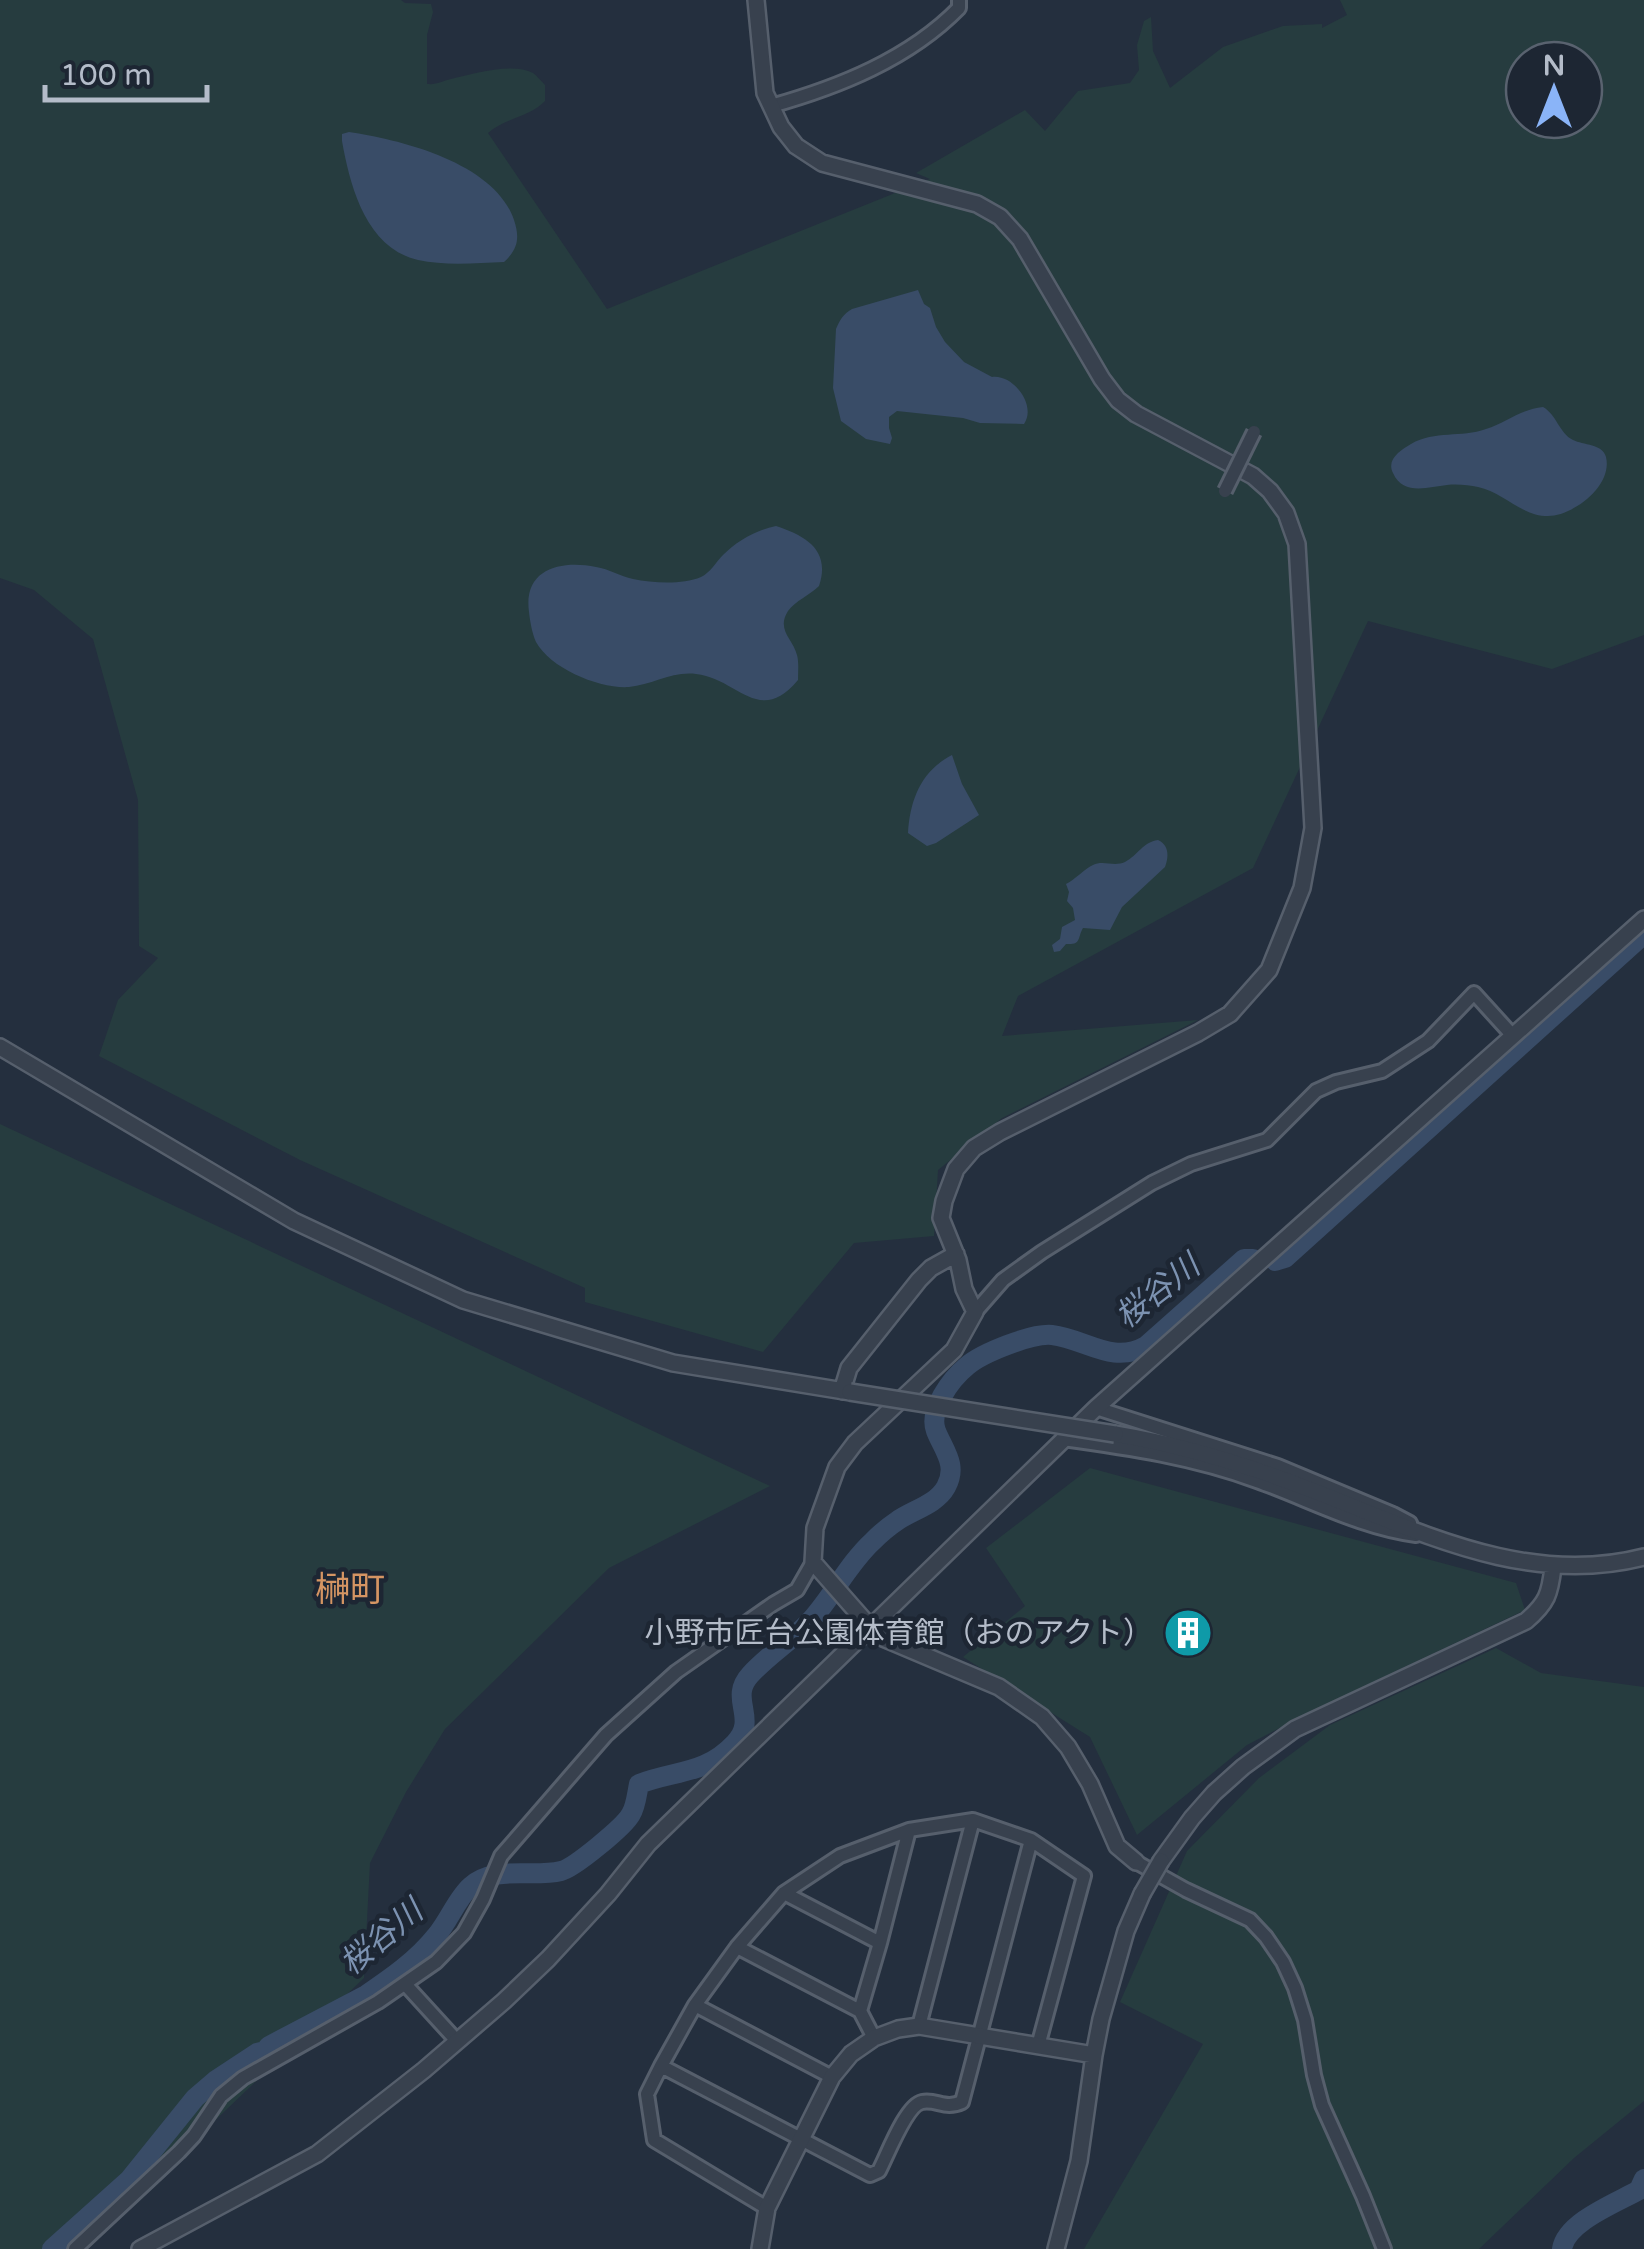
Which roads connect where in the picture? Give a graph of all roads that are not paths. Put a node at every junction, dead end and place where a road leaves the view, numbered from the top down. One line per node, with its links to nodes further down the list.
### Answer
1 (756, 0): 3 (street)
2 (959, 0): 3 (street)
3 (771, 106): 9 (street)
4 (1254, 432): 5 (street, bridge)
5 (1225, 490)
6 (1644, 919): 7 (street)
7 (1513, 1036): 10 (street); 12 (street)
8 (0, 1047): 11 (street)
9 (956, 1254): 10 (street); 11 (street)
10 (975, 1312): 16 (street)
11 (846, 1391): 14 (street, bridge)
12 (1096, 1408): 13 (street); 14 (street)
13 (1063, 1439): 14 (street); 18 (street)
14 (1439, 1538): 17 (street)
15 (1644, 1557): 17 (street)
16 (813, 1562): 18 (street); 26 (street)
17 (1552, 1566): 34 (street, bridge)
18 (871, 1628): 22 (street); 32 (street)
19 (973, 1820): 20 (street); 21 (street); 29 (street)
20 (909, 1830): 23 (street); 24 (street)
21 (1031, 1840): 30 (street); 33 (street)
22 (1136, 1862): 43 (street)
23 (784, 1893): 24 (street); 25 (street)
24 (880, 1943): 28 (street)
25 (737, 1948): 27 (street); 28 (street)
26 (406, 1984): 32 (street); 39 (street)
27 (694, 2005): 35 (street); 36 (street)
28 (860, 2012): 31 (street)
29 (918, 2026): 30 (street); 31 (street)
30 (978, 2036): 33 (street); 37 (street)
31 (874, 2038): 36 (street)
32 (456, 2041): 40 (street)
33 (1038, 2046): 34 (street)
34 (1094, 2055): 42 (street)
35 (660, 2066): 37 (street); 38 (street)
36 (832, 2077): 37 (street)
37 (802, 2138): 38 (street)
38 (768, 2208): 41 (street)
39 (75, 2249)
40 (140, 2249)
41 (760, 2249)
42 (1056, 2249)
43 (1384, 2249)

